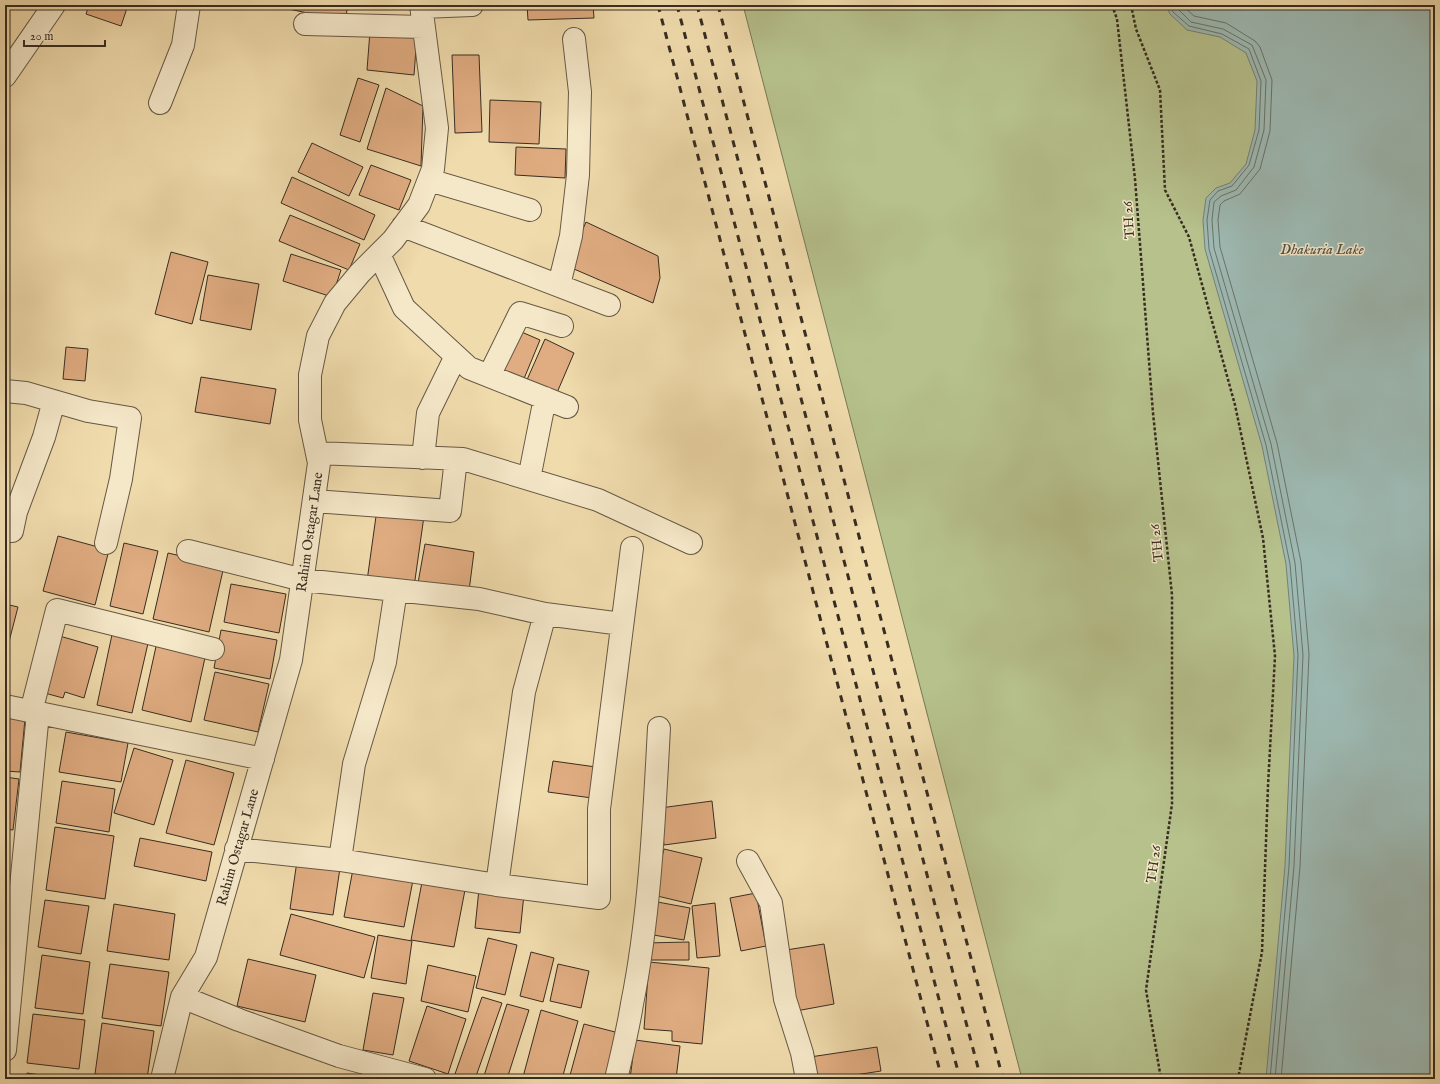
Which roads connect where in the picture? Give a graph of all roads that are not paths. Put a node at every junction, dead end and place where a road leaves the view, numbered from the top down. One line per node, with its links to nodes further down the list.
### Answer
1 (54, 5): 7 (street)
2 (189, 5): 8 (street)
3 (472, 5): 4 (street)
4 (422, 13): 5 (street); 9 (street, Rahim Ostagar Lane)
5 (305, 24)
6 (574, 38): 13 (street)
7 (5, 76)
8 (160, 103)
9 (429, 180): 10 (street); 11 (street, Rahim Ostagar Lane)
10 (530, 210)
11 (403, 226): 12 (street, Rahim Ostagar Lane); 13 (street)
12 (379, 254): 16 (street); 22 (street, Rahim Ostagar Lane)
13 (559, 286): 14 (street)
14 (609, 305)
15 (562, 326): 17 (street)
16 (456, 356): 17 (street); 23 (street)
17 (489, 376): 19 (street)
18 (5, 391): 20 (street)
19 (544, 398): 21 (street); 25 (street)
20 (54, 401): 27 (street); 28 (street)
21 (567, 407)
22 (317, 453): 23 (street); 26 (street, Rahim Ostagar Lane)
23 (423, 458): 24 (street)
24 (456, 459): 25 (street); 26 (street)
25 (529, 479): 29 (street)
26 (314, 501): 32 (street, Rahim Ostagar Lane)
27 (5, 530)
28 (106, 543)
29 (691, 544)
30 (632, 548): 35 (street)
31 (188, 552): 32 (street)
32 (303, 580): 33 (street); 40 (street, Rahim Ostagar Lane)
33 (396, 590): 34 (street); 42 (street)
34 (545, 614): 35 (street); 44 (street)
35 (622, 624): 44 (street)
36 (213, 649): 38 (street)
37 (5, 706): 38 (street)
38 (34, 712): 40 (street); 46 (street)
39 (659, 728): 49 (street)
40 (263, 759): 41 (street, Rahim Ostagar Lane)
41 (236, 849): 42 (street); 45 (street, Rahim Ostagar Lane)
42 (340, 860): 44 (street)
43 (748, 861): 50 (street)
44 (498, 885)
45 (182, 997): 47 (street, Rahim Ostagar Lane); 48 (street)
46 (5, 1050)
47 (162, 1079)
48 (425, 1079)
49 (616, 1079)
50 (807, 1079)

